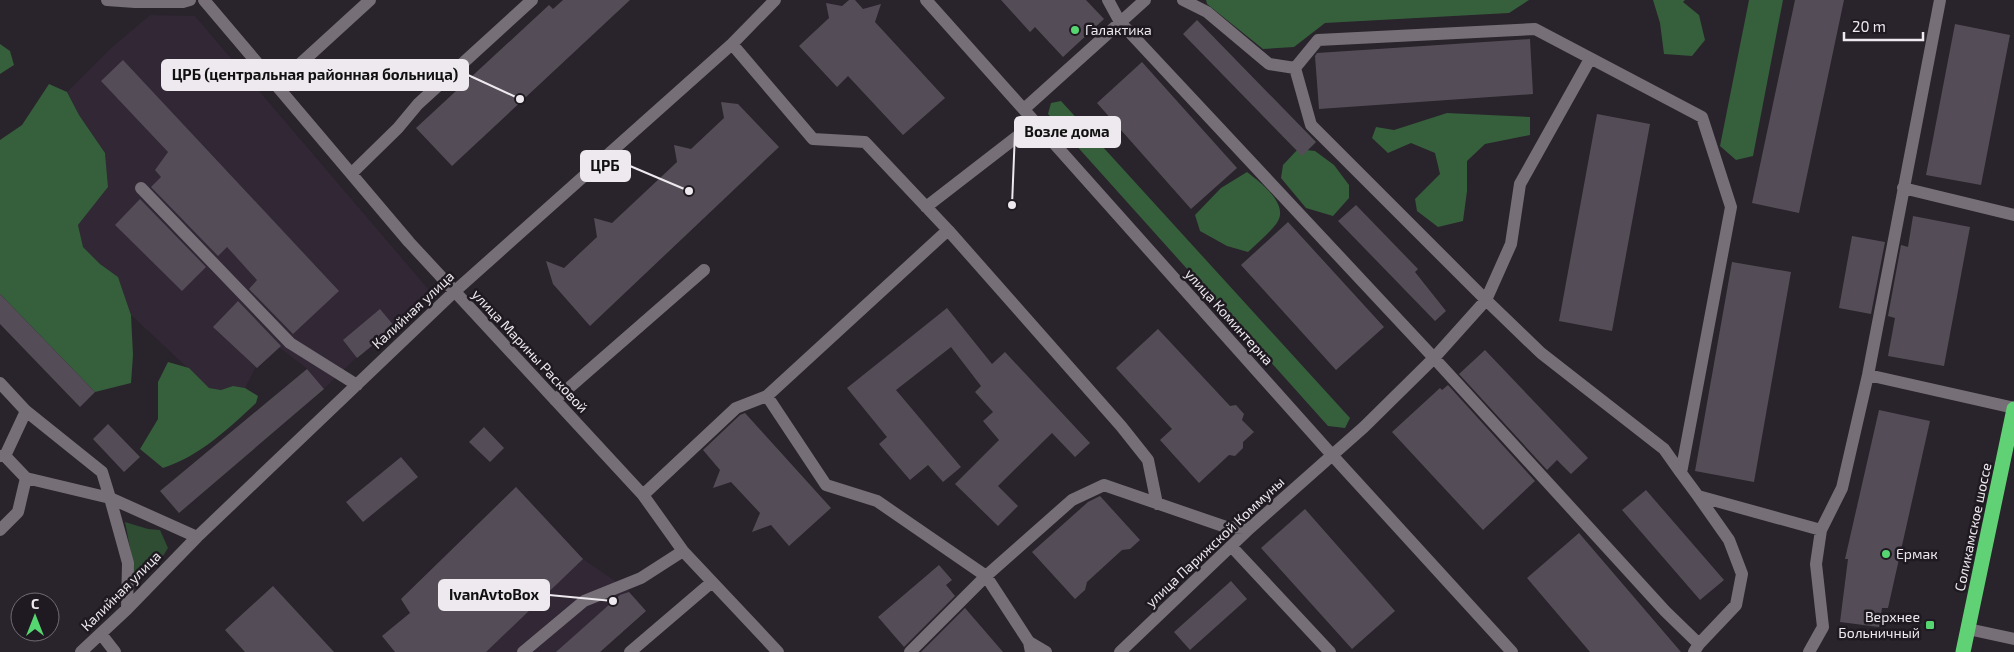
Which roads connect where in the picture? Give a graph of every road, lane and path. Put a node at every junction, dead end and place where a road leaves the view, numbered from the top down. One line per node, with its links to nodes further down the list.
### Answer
1 (107, 0): 2 (street)
2 (190, 0)
3 (204, 0): 16 (street, улица Марины Расковой)
4 (370, 0): 16 (street)
5 (532, 0): 19 (street)
6 (775, 0): 13 (street, Калийная улица)
7 (926, 0): 17 (street, улица Коминтерна)
8 (1108, 0): 12 (street)
9 (1145, 0): 12 (street)
10 (1183, 0): 15 (street)
11 (1940, 0): 21 (street)
12 (1120, 22): 17 (street); 28 (street)
13 (732, 44): 22 (street); 26 (street, Калийная улица)
14 (1590, 59): 15 (street); 27 (street, улица Парижской Коммуны); 38 (street)
15 (1295, 68): 27 (street)
16 (277, 85): 19 (street, улица Марины Расковой)
17 (1024, 109): 18 (street, улица Коминтерна)
18 (1036, 122): 22 (street); 36 (street, улица Коминтерна)
19 (352, 173): 26 (street, улица Марины Расковой)
20 (141, 188): 31 (street)
21 (1903, 188): 23 (street); 29 (street)
22 (926, 207): 24 (street)
23 (2014, 215)
24 (948, 230): 32 (street); 43 (street)
25 (704, 270): 33 (street)
26 (454, 292): 31 (street, Калийная улица); 33 (street, улица Марины Расковой)
27 (1486, 300): 28 (street, улица Парижской Коммуны); 38 (street)
28 (1434, 358): 36 (street, улица Парижской Коммуны); 57 (street)
29 (1868, 376): 34 (street); 46 (street)
30 (0, 383): 35 (street)
31 (357, 385): 47 (street, Калийная улица)
32 (767, 396): 40 (street); 50 (street)
33 (555, 400): 40 (street, улица Марины Расковой)
34 (2014, 408): 53 (highway, Соликамское шоссе)
35 (26, 411): 37 (street); 42 (street)
36 (1332, 455): 44 (street, улица Парижской Коммуны); 67 (street, улица Коминтерна)
37 (3, 456): 39 (street)
38 (1681, 473): 41 (street)
39 (26, 478): 42 (street); 45 (street)
40 (644, 495): 49 (street, улица Марины Расковой)
41 (1698, 496): 46 (street); 57 (street)
42 (110, 498): 47 (street); 52 (street)
43 (1157, 504): 44 (street); 50 (street)
44 (1250, 528): 48 (street, улица Парижской Коммуны)
45 (0, 530)
46 (1821, 530): 68 (street)
47 (196, 537): 52 (street, Калийная улица)
48 (1230, 546): 65 (street, улица Парижской Коммуны); 66 (street)
49 (683, 551): 51 (street, улица Марины Расковой); 60 (street)
50 (986, 576): 56 (street); 63 (street)
51 (712, 582): 61 (street); 62 (street, улица Марины Расковой)
52 (127, 609): 54 (street, Калийная улица)
53 (1968, 630): 55 (street); 69 (highway, Соликамское шоссе)
54 (100, 634): 58 (street, Калийная улица); 59 (street)
55 (2014, 639)
56 (1030, 647): 64 (street)
57 (1696, 648)
58 (81, 652)
59 (115, 652)
60 (523, 652)
61 (630, 652)
62 (778, 652)
63 (910, 652)
64 (1046, 652)
65 (1120, 652)
66 (1330, 652)
67 (1512, 652)
68 (1809, 652)
69 (1963, 652)

